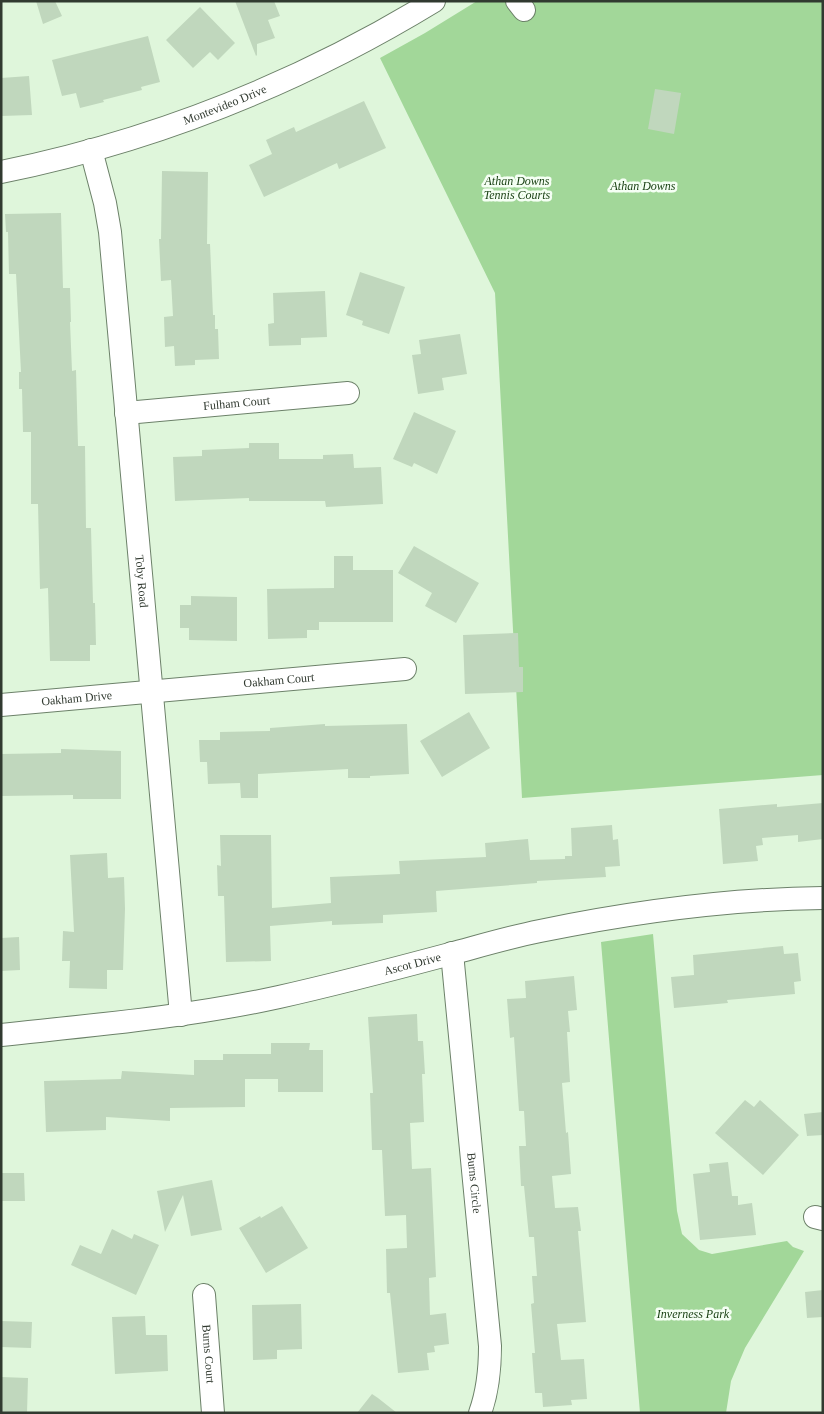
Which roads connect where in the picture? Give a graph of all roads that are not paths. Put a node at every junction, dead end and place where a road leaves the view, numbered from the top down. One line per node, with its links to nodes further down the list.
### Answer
1 (434, 1): 2 (street, Montevideo Drive)
2 (91, 150): 3 (street, Montevideo Drive); 5 (street, Toby Road)
3 (1, 172)
4 (348, 393): 5 (street, Fulham Court)
5 (126, 413): 7 (street, Toby Road)
6 (405, 669): 7 (street, Oakham Court)
7 (152, 692): 8 (street, Oakham Drive); 11 (street, Toby Road)
8 (1, 705)
9 (823, 898): 10 (street, Ascot Drive)
10 (452, 953): 11 (street, Ascot Drive); 15 (street, Burns Circle)
11 (181, 1015): 12 (street, Ascot Drive)
12 (1, 1035)
13 (204, 1295): 14 (street, Burns Court)
14 (213, 1413)
15 (480, 1413)

